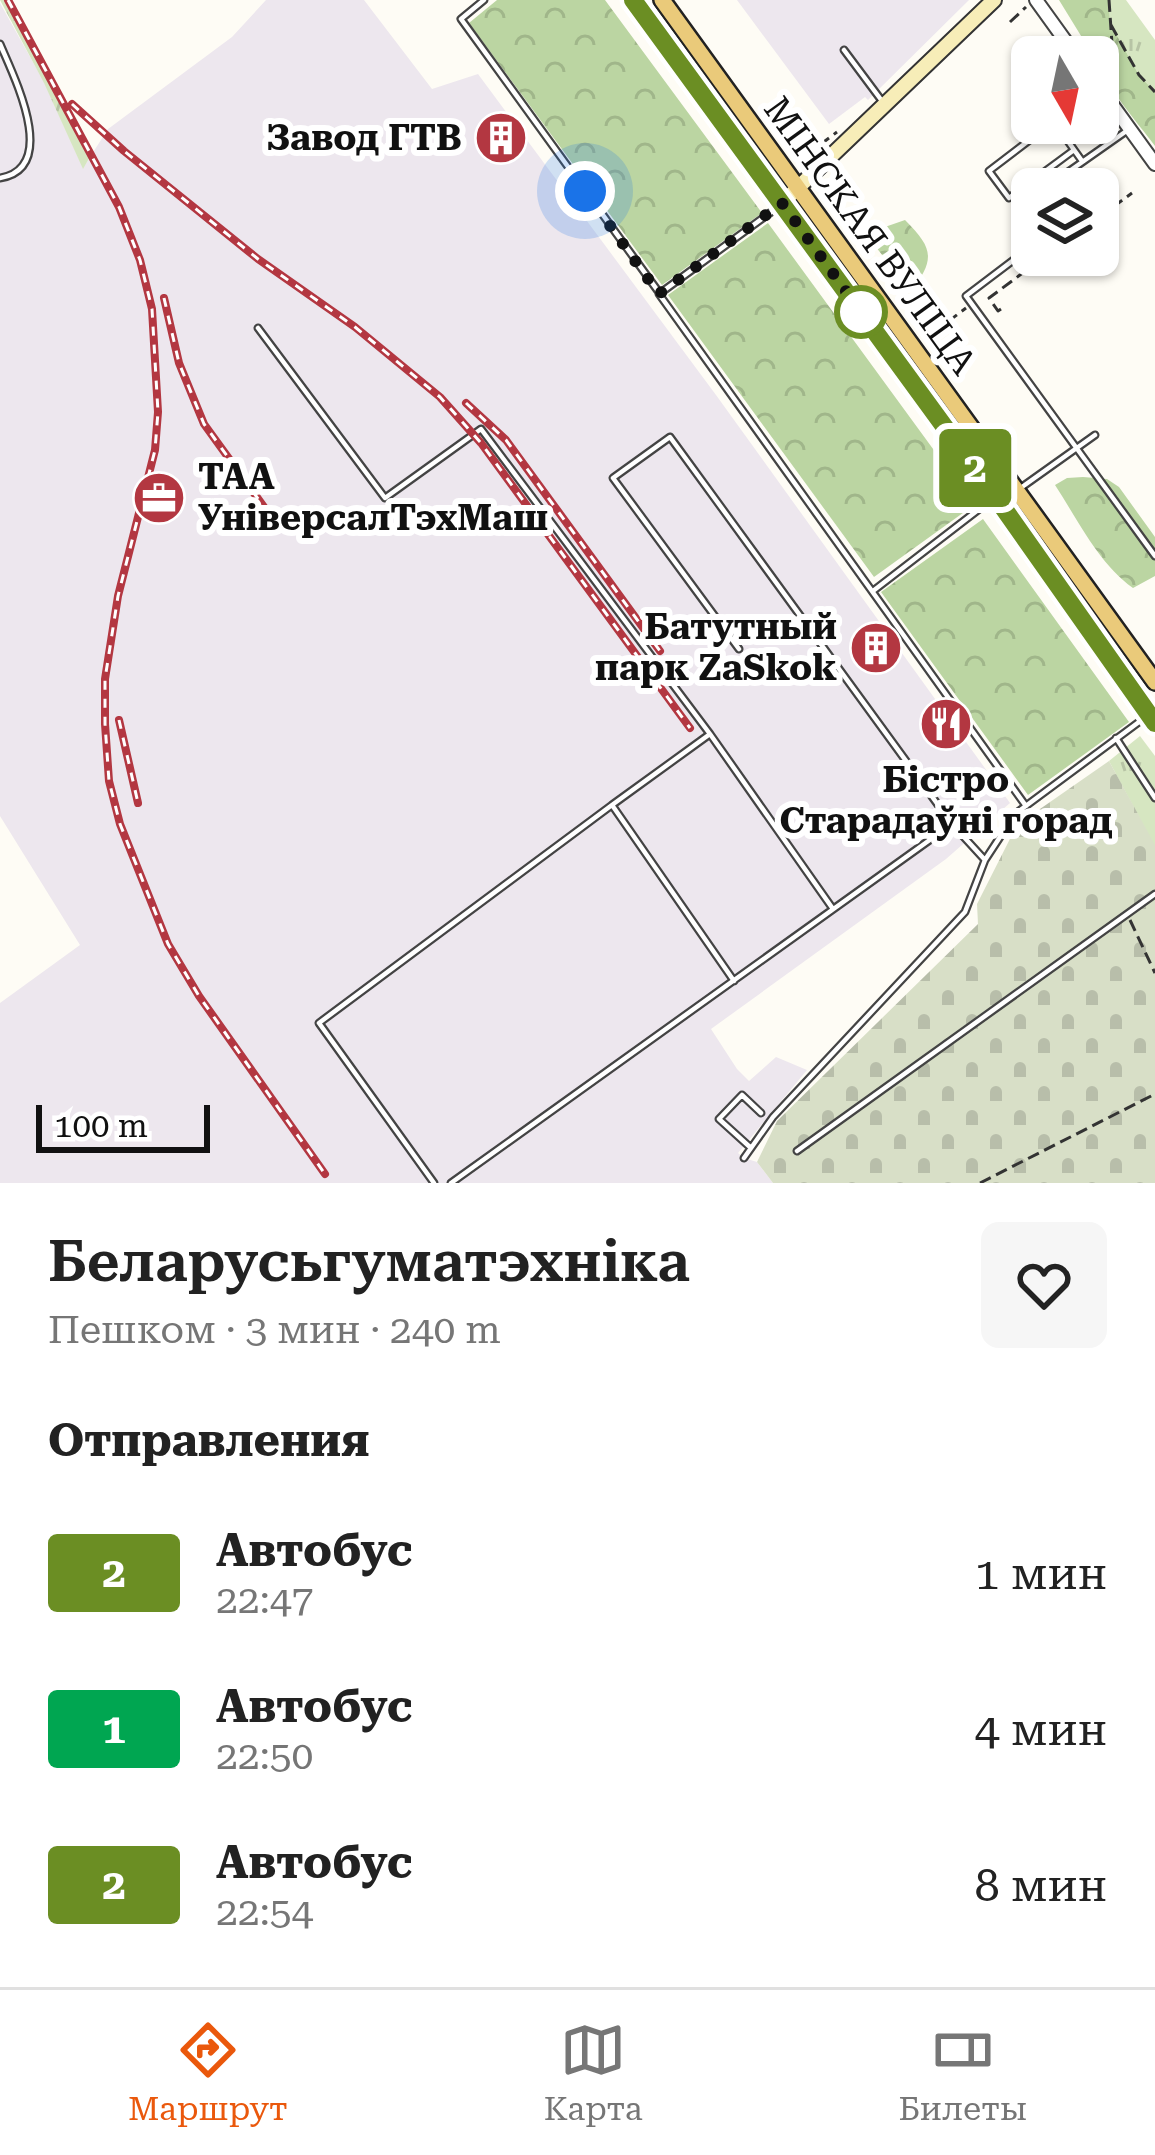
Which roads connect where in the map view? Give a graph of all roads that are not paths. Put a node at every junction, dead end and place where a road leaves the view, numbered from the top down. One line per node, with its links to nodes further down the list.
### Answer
1 (484, 0): 22 (lane)
2 (633, 0): 20 (main road, МІНСКАЯ ВУЛІЦА)
3 (662, 0): 19 (main road, МІНСКАЯ ВУЛІЦА)
4 (994, 0): 9 (main road)
5 (1035, 0): 6 (street)
6 (1062, 36)
7 (0, 44): 18 (lane)
8 (844, 50): 9 (lane)
9 (886, 105): 19 (main road)
10 (1119, 114): 11 (street)
11 (1129, 128): 15 (lane); 16 (street)
12 (1026, 144): 14 (lane)
13 (1070, 144): 14 (lane)
14 (1074, 150): 15 (lane)
15 (1082, 161): 17 (lane)
16 (1155, 164)
17 (1073, 168)
18 (0, 178)
19 (800, 188): 20 (main road); 26 (main road, МІНСКАЯ ВУЛІЦА)
20 (782, 203): 22 (lane); 27 (main road, МІНСКАЯ ВУЛІЦА)
21 (1011, 262): 25 (lane)
22 (659, 294): 29 (lane)
23 (259, 328): 35 (lane)
24 (1095, 435): 25 (lane)
25 (1077, 448): 26 (lane); 28 (lane)
26 (1017, 490): 30 (main road, МІНСКАЯ ВУЛІЦА)
27 (995, 496): 29 (lane); 31 (main road, МІНСКАЯ ВУЛІЦА)
28 (1155, 556)
29 (873, 591): 39 (lane)
30 (1114, 625): 31 (main road); 33 (main road, МІНСКАЯ ВУЛІЦА)
31 (1096, 640): 34 (main road, МІНСКАЯ ВУЛІЦА)
32 (739, 650): 40 (lane)
33 (1155, 682)
34 (1153, 716): 36 (lane)
35 (710, 734): 38 (lane); 43 (lane)
36 (1116, 738): 37 (lane); 39 (lane)
37 (1155, 798)
38 (612, 805): 44 (lane); 49 (lane)
39 (1026, 806): 41 (lane)
40 (952, 824): 41 (lane); 43 (lane)
41 (985, 860): 46 (lane)
42 (1155, 894): 47 (lane)
43 (833, 909): 44 (lane)
44 (734, 981): 50 (lane)
45 (761, 1113): 46 (lane)
46 (752, 1148): 48 (lane)
47 (797, 1151)
48 (744, 1158)
49 (434, 1183)
50 (451, 1183)

